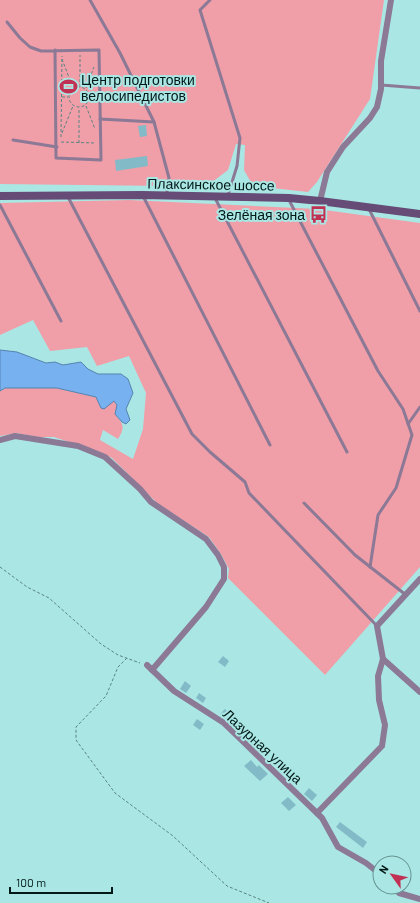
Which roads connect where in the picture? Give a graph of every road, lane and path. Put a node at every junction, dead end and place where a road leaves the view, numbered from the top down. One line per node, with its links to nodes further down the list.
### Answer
1 (90, 0): 21 (lane)
2 (210, 0): 33 (lane)
3 (391, 0): 10 (street)
4 (7, 22): 5 (lane)
5 (55, 50): 20 (lane); 27 (lane)
6 (62, 54): 8 (path)
7 (80, 54): 11 (path)
8 (62, 58): 13 (path); 15 (path)
9 (95, 65): 14 (path)
10 (381, 85): 12 (lane); 35 (street)
11 (80, 87): 13 (path); 14 (path)
12 (420, 88)
13 (74, 89): 16 (path)
14 (86, 89): 18 (path)
15 (62, 97): 16 (path); 23 (path)
16 (69, 97): 17 (path)
17 (73, 105): 19 (path); 23 (path)
18 (85, 106): 19 (path); 22 (path)
19 (79, 107): 25 (path)
20 (100, 119): 21 (lane); 27 (lane)
21 (154, 122): 29 (lane)
22 (96, 126)
23 (61, 133): 25 (path)
24 (13, 140): 27 (lane)
25 (79, 143): 26 (path)
26 (96, 143)
27 (57, 147)
28 (142, 195): 29 (main road, Плаксинское шоссе); 31 (main road, Плаксинское шоссе); 44 (lane)
29 (167, 195): 32 (main road, Плаксинское шоссе)
30 (0, 196): 31 (main road, Плаксинское шоссе)
31 (68, 196): 51 (lane)
32 (215, 197): 33 (main road, Плаксинское шоссе); 45 (lane)
33 (228, 197): 34 (main road, Плаксинское шоссе)
34 (289, 198): 35 (main road, Плаксинское шоссе); 42 (lane)
35 (320, 201): 37 (main road, Плаксинское шоссе)
36 (0, 205): 40 (lane)
37 (369, 207): 38 (main road, Плаксинское шоссе); 39 (lane)
38 (420, 214)
39 (420, 311)
40 (61, 321)
41 (420, 407): 42 (lane)
42 (408, 424): 47 (lane)
43 (0, 440): 55 (street)
44 (270, 445)
45 (347, 452)
46 (304, 503): 47 (lane)
47 (370, 566): 50 (lane)
48 (0, 567): 52 (path)
49 (420, 579): 50 (street)
50 (406, 595): 51 (street)
51 (378, 626): 53 (street)
52 (126, 658): 54 (path); 61 (path)
53 (383, 659): 56 (street); 57 (street)
54 (147, 665): 55 (street, Лазурная улица)
55 (152, 670): 57 (street, Лазурная улица)
56 (420, 692)
57 (317, 813): 58 (street, Лазурная улица)
58 (372, 868)
59 (406, 895): 60 (street)
60 (420, 899)
61 (269, 903)

